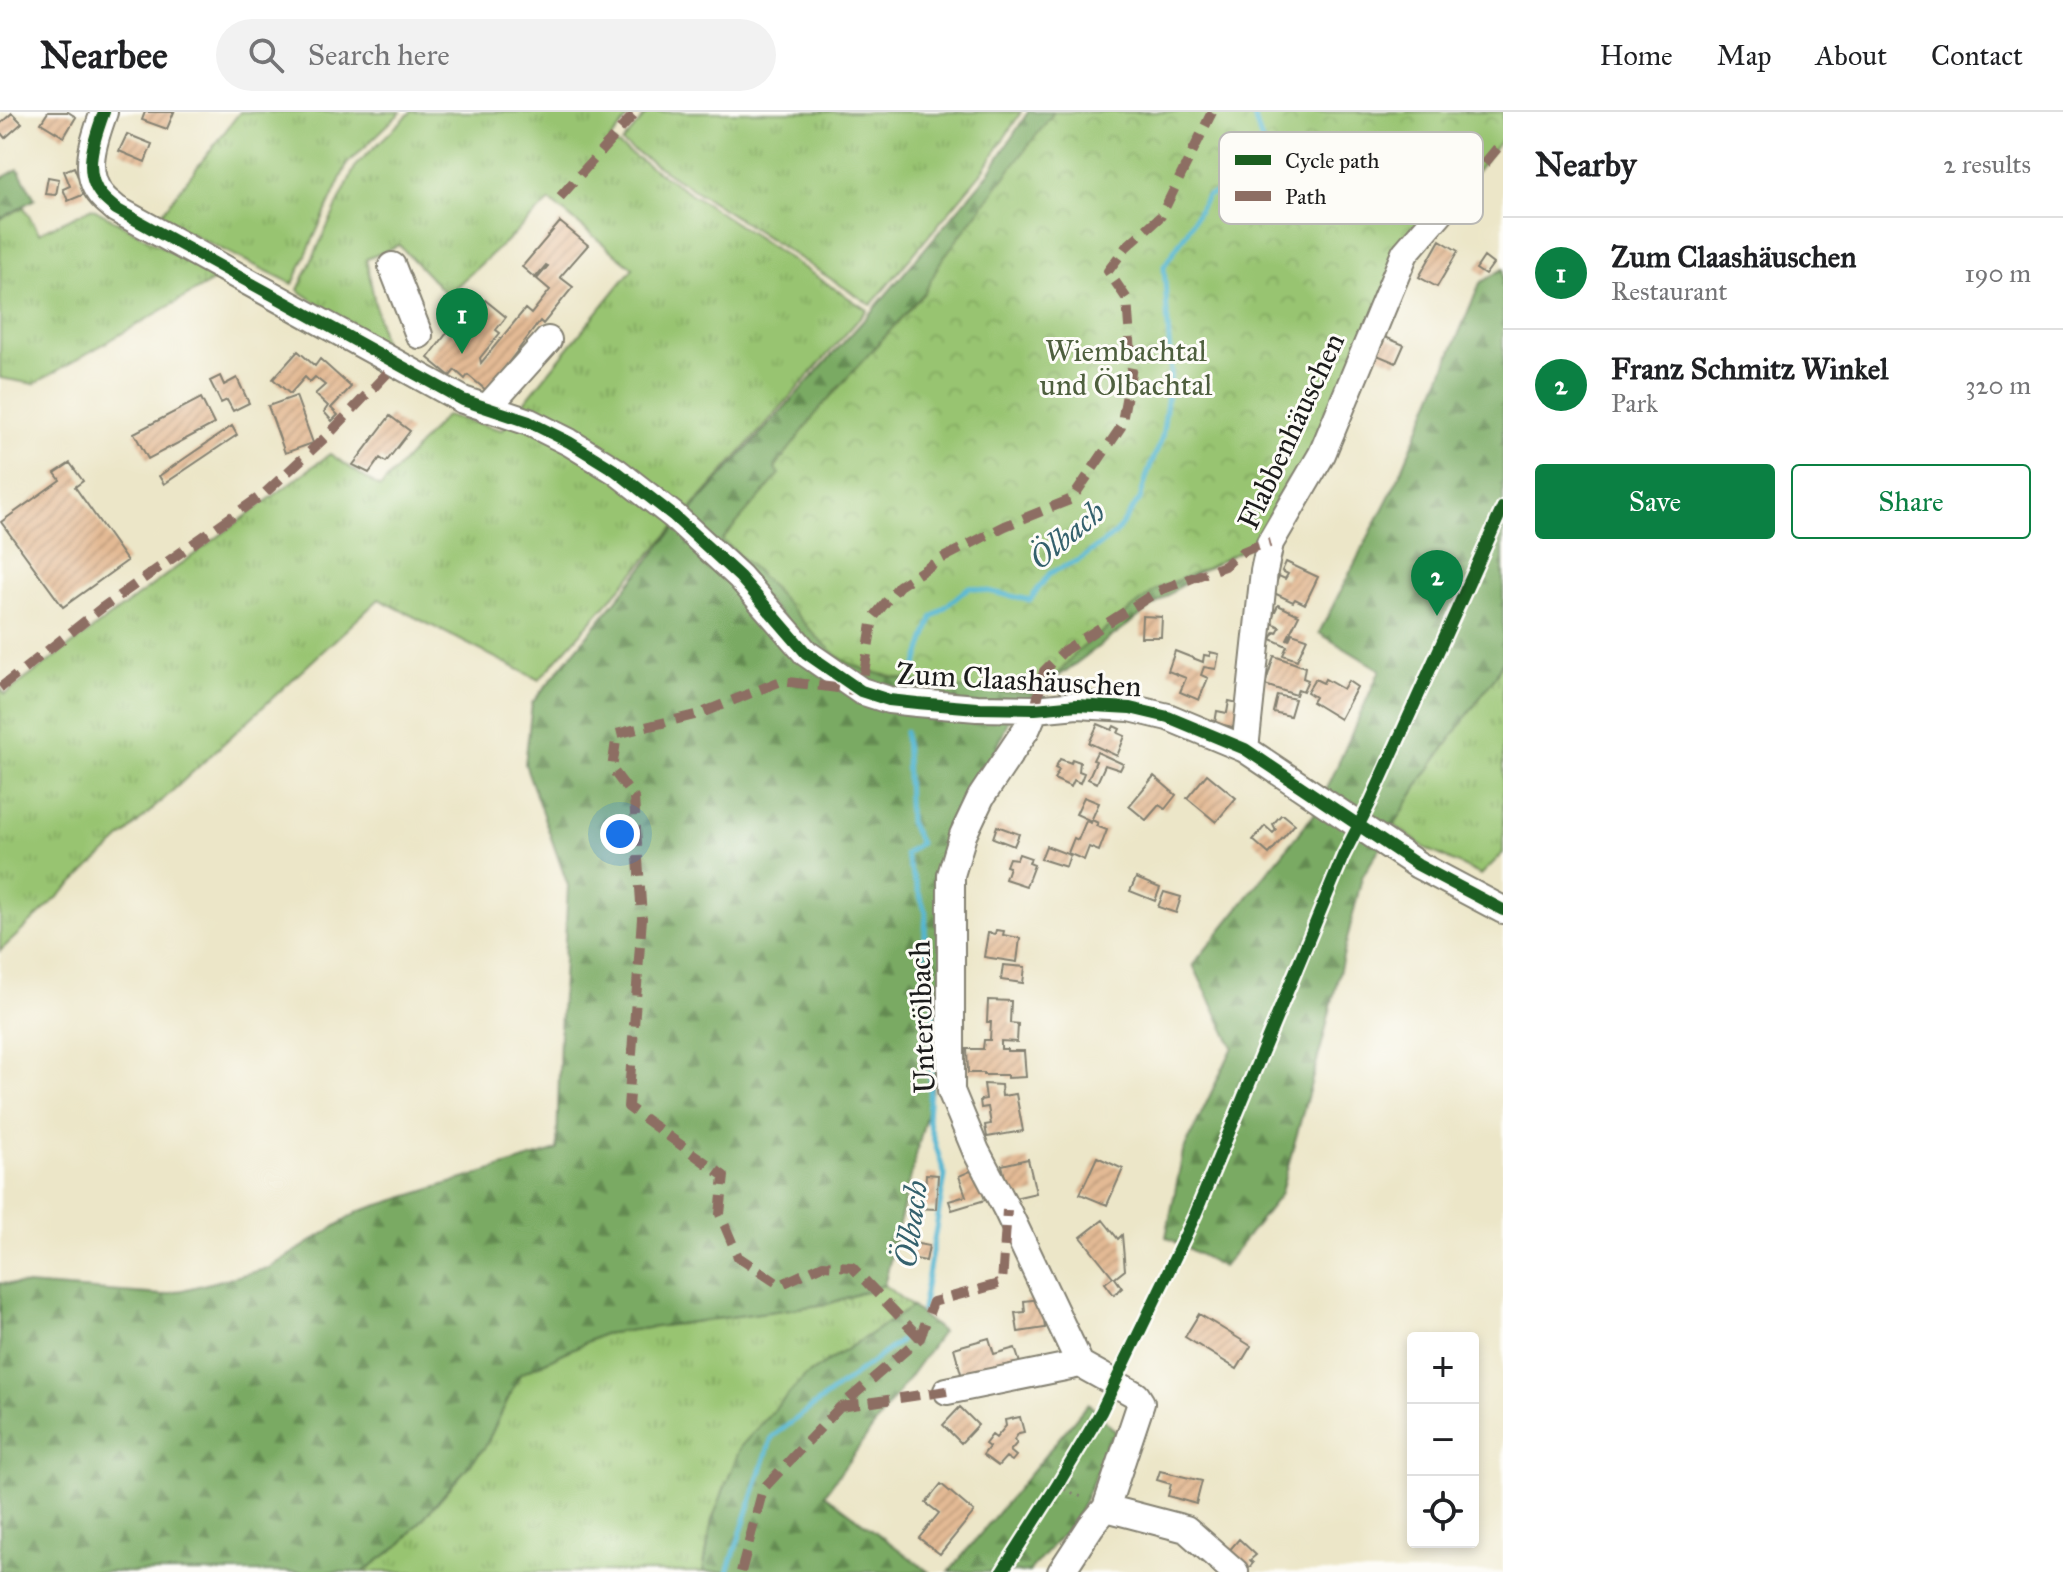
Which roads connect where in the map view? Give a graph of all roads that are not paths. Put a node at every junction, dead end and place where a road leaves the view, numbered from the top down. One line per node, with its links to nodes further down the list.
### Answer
1 (104, 112): 6 (street, Zum Claashäuschen)
2 (1430, 224): 8 (street, Flabbenhäuschen)
3 (392, 266): 4 (street)
4 (419, 335)
5 (548, 340): 6 (street)
6 (486, 409): 7 (street, Zum Claashäuschen)
7 (1035, 709): 8 (street, Zum Claashäuschen); 10 (street, Unterölbach)
8 (1245, 749): 9 (street, Zum Claashäuschen)
9 (1503, 910)
10 (1080, 1364): 11 (street); 12 (street)
11 (947, 1391)
12 (1106, 1508): 13 (street); 14 (street)
13 (1061, 1572)
14 (1235, 1572)

